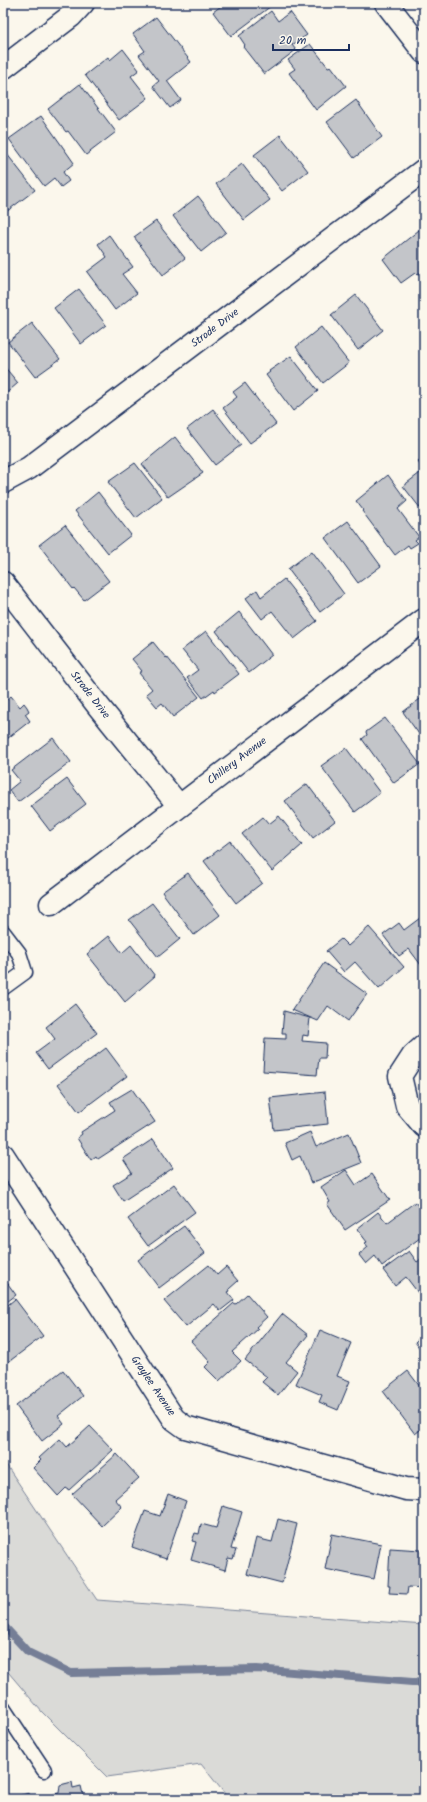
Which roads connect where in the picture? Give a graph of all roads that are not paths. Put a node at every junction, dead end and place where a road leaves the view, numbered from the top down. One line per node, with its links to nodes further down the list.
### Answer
1 (83, 3): 4 (street)
2 (386, 3): 3 (street)
3 (424, 52)
4 (3, 68)
5 (424, 170): 6 (street, Strode Drive)
6 (3, 482)
7 (3, 583): 9 (street, Strode Drive)
8 (424, 620): 9 (street, Chillery Avenue)
9 (179, 806): 10 (street, Chillery Avenue)
10 (51, 904)
11 (3, 932): 12 (lane)
12 (3, 988)
13 (424, 1046): 14 (street)
14 (424, 1126)
15 (3, 1155): 16 (street, Graylee Avenue)
16 (424, 1490)
17 (3, 1708): 18 (lane)
18 (44, 1770)

